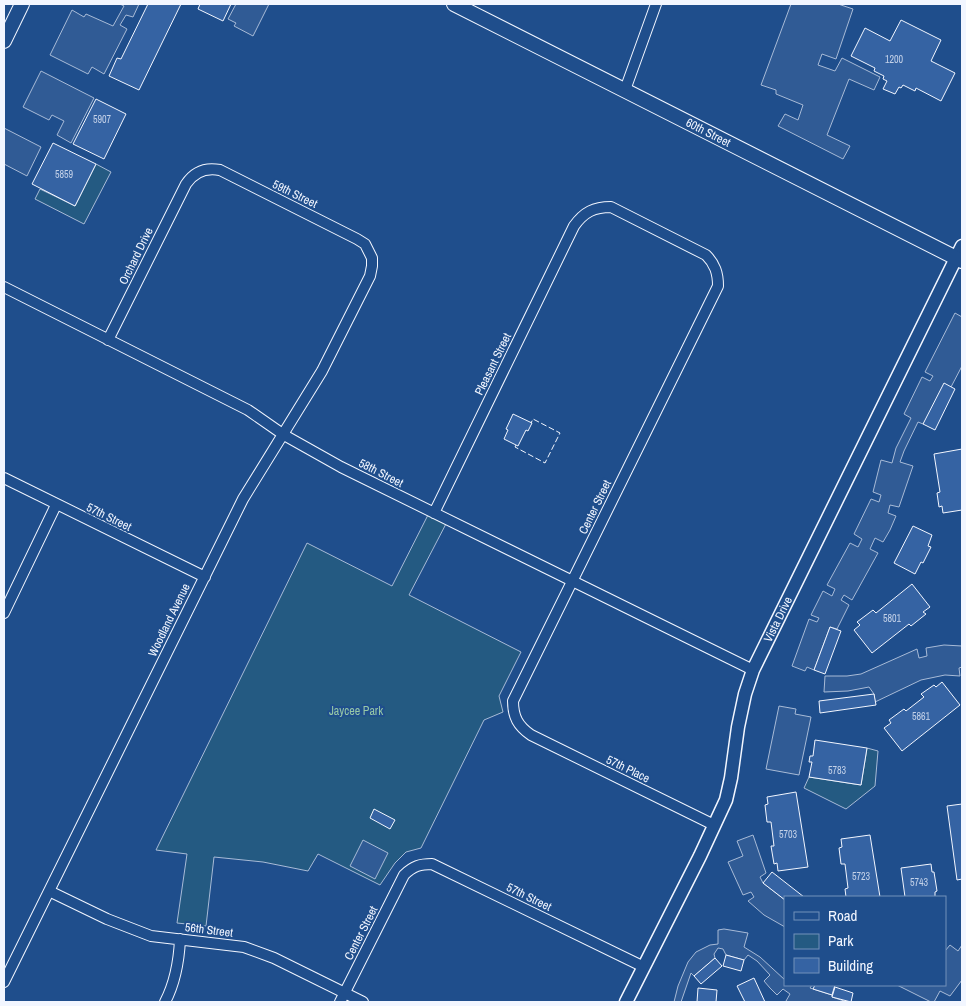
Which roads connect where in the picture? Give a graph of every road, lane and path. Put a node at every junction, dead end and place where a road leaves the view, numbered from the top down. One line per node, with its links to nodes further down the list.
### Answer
1 (22, 4): 4 (main road)
2 (454, 4): 5 (main road, 60th Street)
3 (656, 4): 5 (street)
4 (4, 42)
5 (625, 90): 8 (main road, 60th Street)
6 (186, 184): 9 (street, 59th Street); 11 (street, Orchard Drive)
7 (574, 226): 15 (street, Pleasant Street); 17 (street, Center Street)
8 (960, 255): 19 (street, Vista Drive)
9 (370, 276): 12 (street, Woodland Avenue)
10 (4, 287): 11 (street, 58th Street)
11 (108, 340): 12 (street, 58th Street)
12 (284, 434): 15 (street, 58th Street); 16 (street, Woodland Avenue)
13 (4, 478): 14 (street, 57th Street)
14 (56, 505): 16 (street, 57th Street); 18 (street)
15 (434, 513): 17 (street, 58th Street)
16 (205, 577): 23 (street, Woodland Avenue)
17 (572, 582): 19 (street, 58th Street); 20 (street, Center Street)
18 (4, 612)
19 (753, 670): 21 (street, Vista Drive)
20 (531, 735): 21 (street, 57th Place)
21 (714, 825): 25 (street, Vista Drive)
22 (404, 875): 25 (street, 57th Street); 27 (street, Center Street)
23 (49, 890): 24 (street, 56th Street); 26 (street, Woodland Avenue)
24 (180, 939): 27 (street, 56th Street); 28 (street)
25 (644, 967): 30 (street, Vista Drive)
26 (4, 982)
27 (343, 998): 29 (street, 56th Street)
28 (166, 1002)
29 (363, 1002)
30 (626, 1002)

